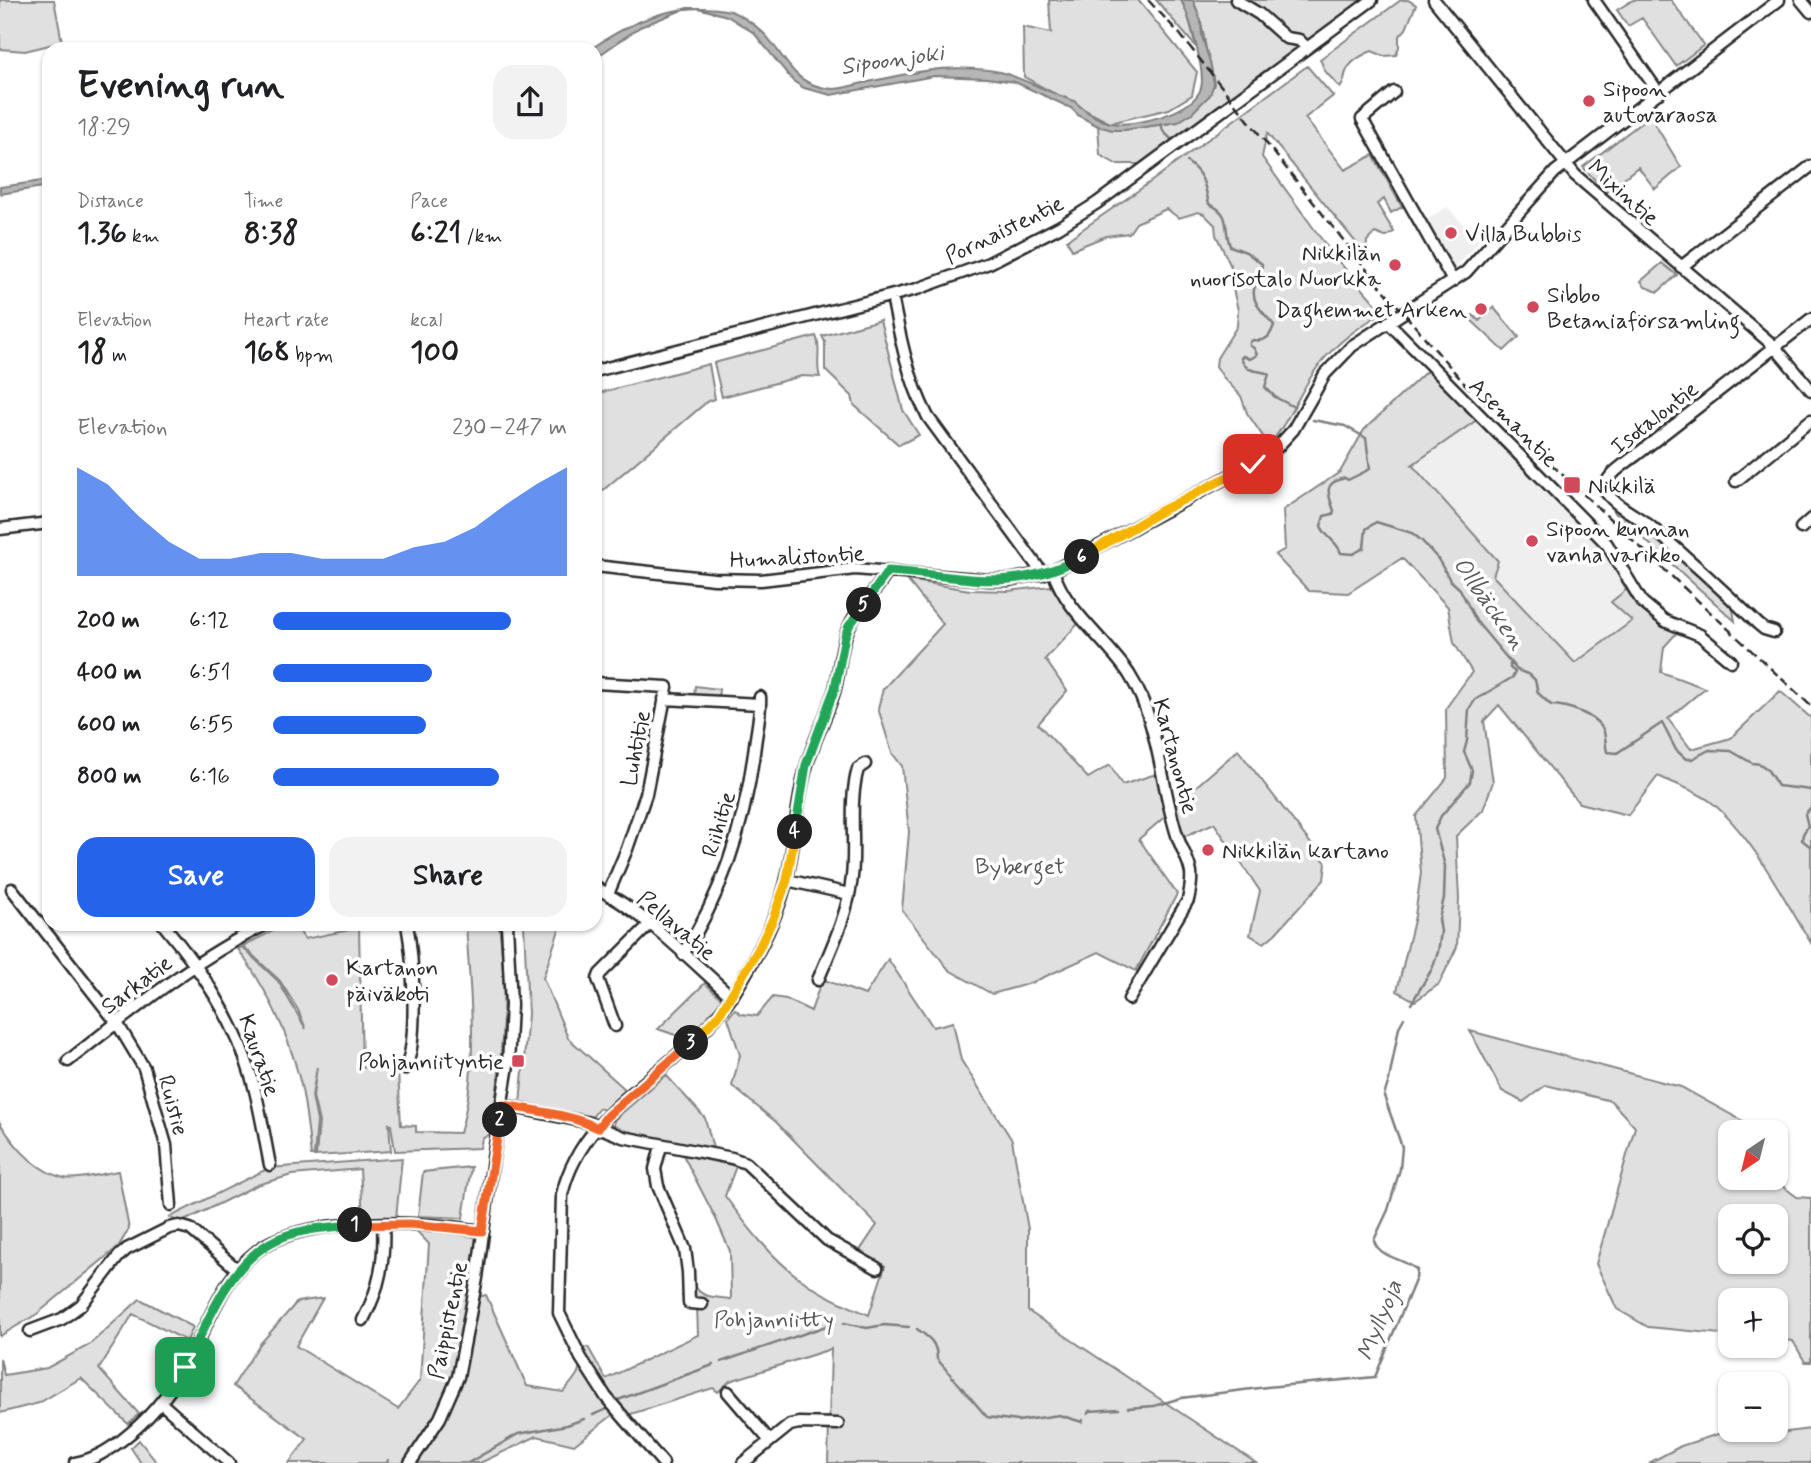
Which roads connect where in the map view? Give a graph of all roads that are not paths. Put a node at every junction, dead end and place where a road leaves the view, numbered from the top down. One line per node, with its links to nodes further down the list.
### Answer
1 (1236, 0): 8 (street)
2 (1372, 0): 8 (street, Pornaistentie)
3 (1434, 0): 11 (street, Mixintie)
4 (1594, 0): 10 (street)
5 (1779, 0): 10 (street, Humalistontie)
6 (1801, 0): 7 (street)
7 (1811, 12)
8 (1306, 47): 15 (street, Pornaistentie)
9 (1394, 92): 14 (street)
10 (1659, 93): 11 (street, Humalistontie)
11 (1565, 165): 13 (street, Mixintie); 14 (street, Humalistontie)
12 (1811, 166): 13 (street)
13 (1681, 267): 18 (street, Mixintie)
14 (1453, 281): 17 (street, Humalistontie)
15 (892, 296): 19 (street, Pornaistentie); 29 (street, Kartanontie)
16 (1811, 318): 18 (street, Isotalontie)
17 (1388, 322): 29 (street, Humalistontie); 31 (street, Asemantie)
18 (1774, 346): 20 (street, Mixintie); 30 (street, Isotalontie)
19 (602, 369)
20 (1811, 390)
21 (1811, 420): 22 (street)
22 (1737, 481)
23 (1811, 519): 25 (street)
24 (42, 524): 26 (street)
25 (1801, 528)
26 (0, 529)
27 (602, 567): 28 (street, Humalistontie)
28 (888, 571): 29 (street, Humalistontie); 35 (street)
29 (1048, 573): 51 (street, Kartanontie)
30 (1774, 632)
31 (1731, 662)
32 (602, 683): 33 (street, Luhtitie)
33 (664, 699): 38 (street, Luhtitie); 47 (street, Riihitie)
34 (864, 764): 39 (street)
35 (787, 880): 39 (street); 50 (street)
36 (12, 889): 41 (street, Ruistie)
37 (602, 891): 38 (street, Pellavatie)
38 (608, 894): 40 (street, Pellavatie)
39 (849, 894): 49 (street)
40 (650, 924): 47 (street, Pellavatie); 53 (street)
41 (42, 927)
42 (45, 931): 52 (street, Ruistie)
43 (169, 931): 48 (street, Kauratie)
44 (254, 931): 48 (street, Sarkatie)
45 (408, 931): 55 (street)
46 (507, 931): 56 (street, Paippistentie)
47 (683, 954): 50 (street, Pellavatie)
48 (195, 964): 52 (street, Sarkatie); 59 (street, Kauratie)
49 (818, 980)
50 (732, 997): 57 (street)
51 (1129, 999)
52 (117, 1023): 54 (street, Sarkatie); 60 (street, Ruistie)
53 (615, 1026)
54 (68, 1061)
55 (405, 1069)
56 (503, 1105): 57 (street); 62 (street, Paippistentie)
57 (598, 1128): 58 (street); 75 (street)
58 (661, 1146): 63 (street); 65 (street)
59 (270, 1165)
60 (171, 1205)
61 (383, 1224): 62 (street); 64 (street); 66 (street)
62 (482, 1231): 74 (street, Paippistentie)
63 (877, 1268)
64 (238, 1270): 67 (street); 69 (street)
65 (702, 1304)
66 (363, 1320)
67 (30, 1331)
68 (728, 1392): 71 (street)
69 (160, 1403): 72 (street); 73 (street)
70 (838, 1424): 71 (street)
71 (770, 1441): 76 (street)
72 (82, 1462)
73 (229, 1463)
74 (410, 1463)
75 (663, 1463)
76 (744, 1463)

